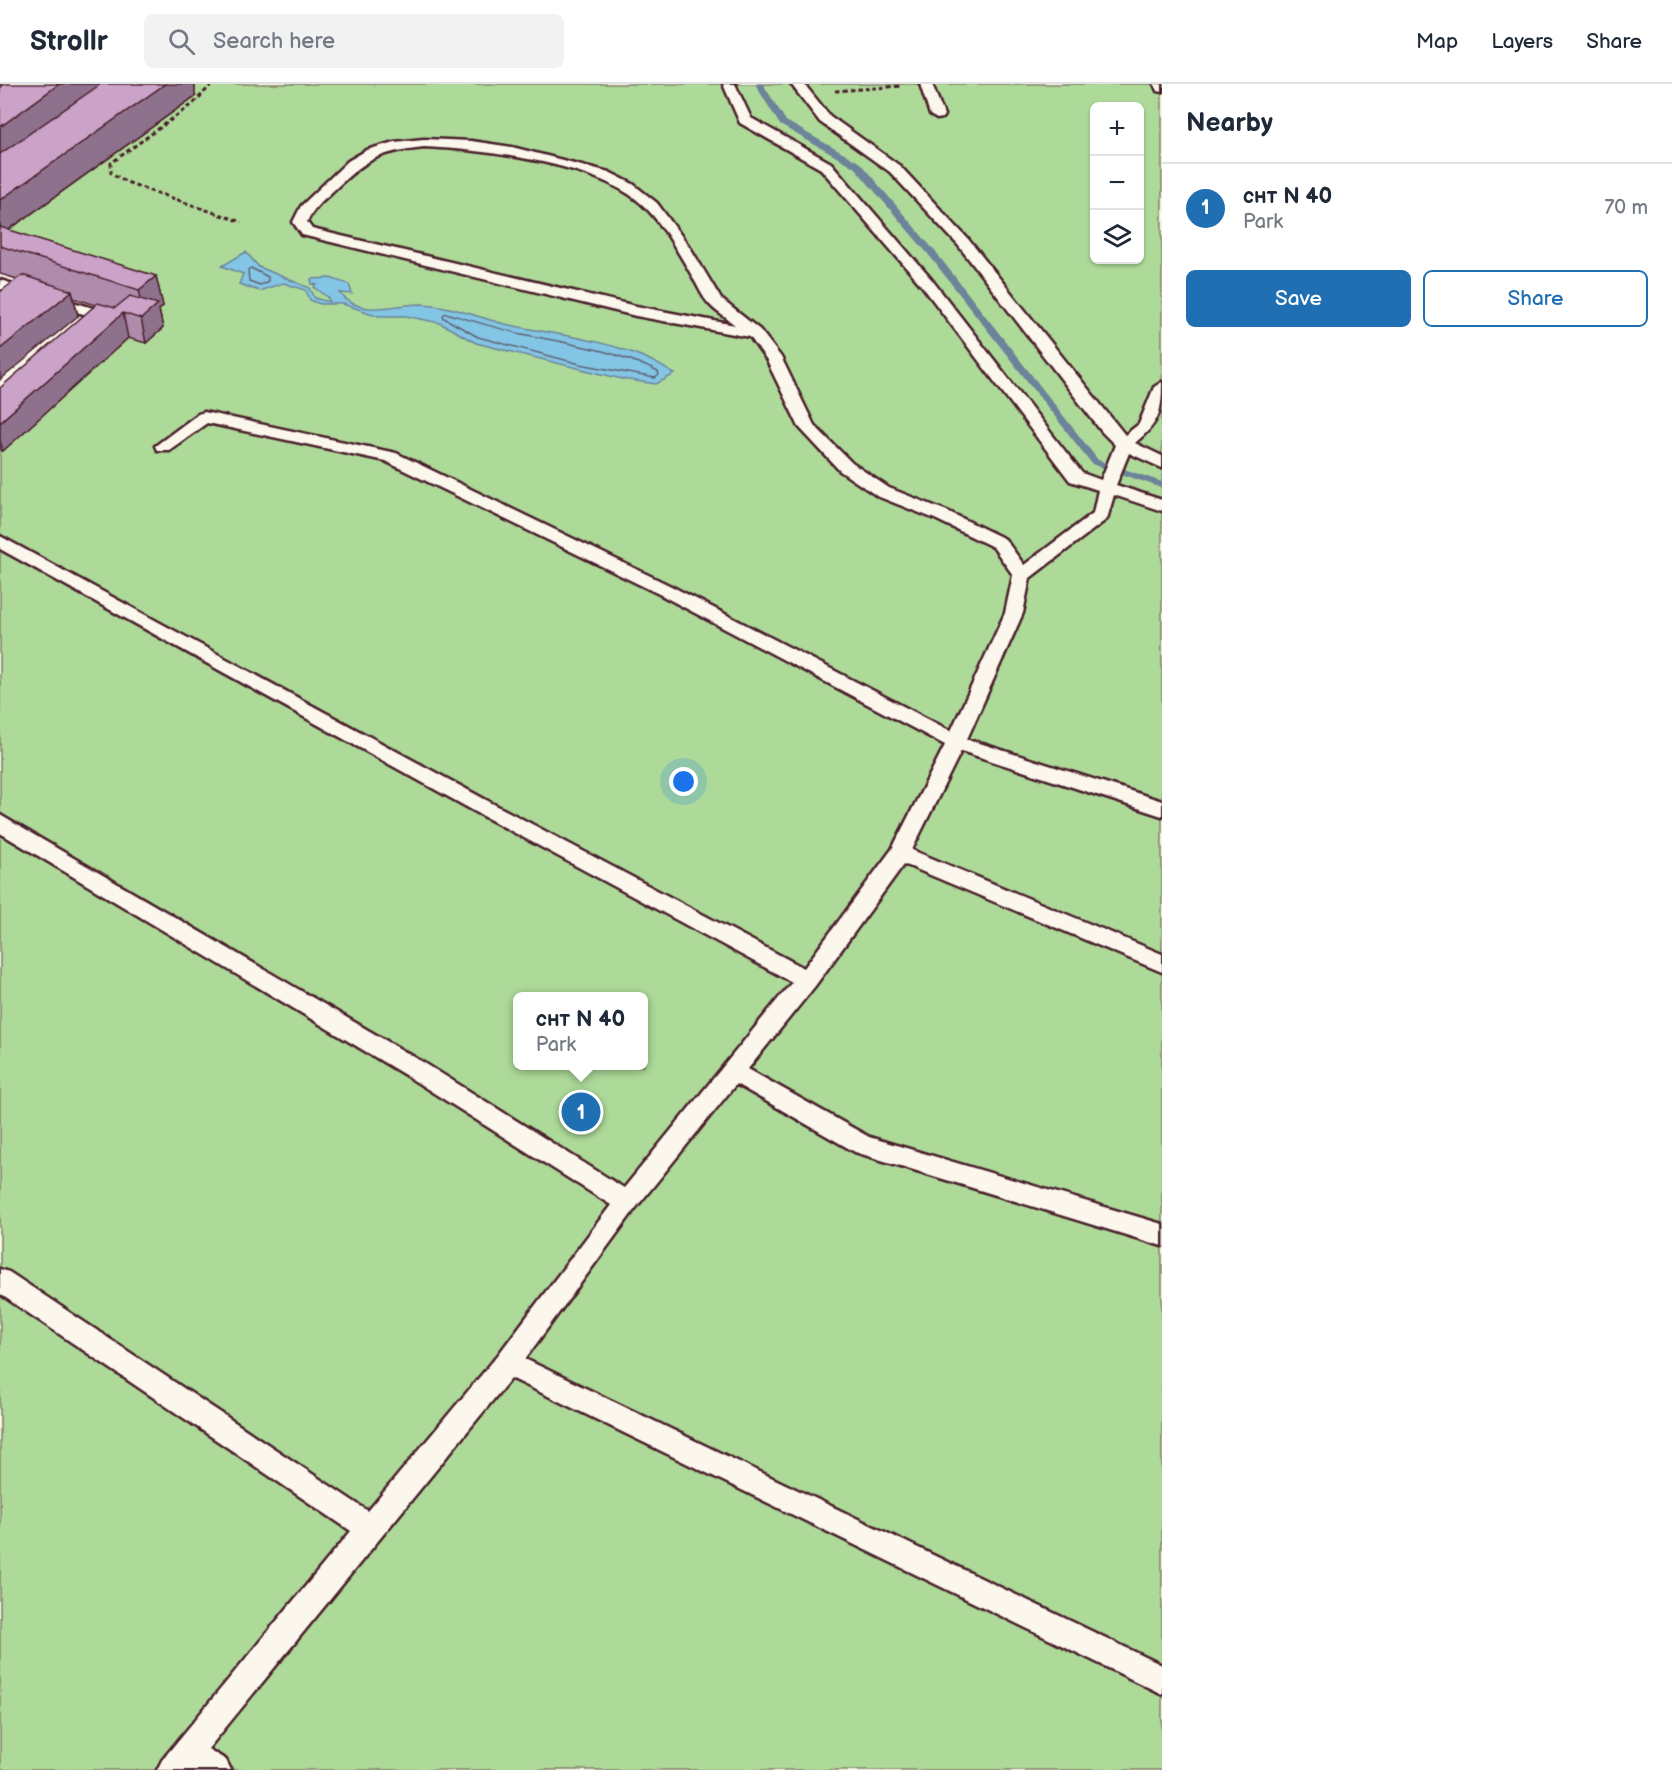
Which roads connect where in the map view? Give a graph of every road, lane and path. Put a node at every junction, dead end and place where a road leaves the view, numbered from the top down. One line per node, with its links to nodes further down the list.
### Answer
1 (213, 84): 8 (path)
2 (729, 84): 18 (lane)
3 (926, 84): 5 (path); 7 (lane)
4 (1160, 84): 6 (lane)
5 (800, 88): 15 (lane)
6 (1162, 88)
7 (937, 115)
8 (242, 222)
9 (0, 284): 10 (lane)
10 (23, 291): 11 (lane); 13 (lane)
11 (0, 310)
12 (755, 333): 12 (lane); 21 (lane)
13 (71, 336)
14 (1162, 387): 15 (lane)
15 (1124, 444): 17 (lane); 18 (lane)
16 (163, 446): 22 (lane)
17 (1162, 464)
18 (1107, 488): 19 (lane); 21 (lane)
19 (1162, 506)
20 (0, 542): 27 (lane)
21 (1022, 575): 22 (lane)
22 (956, 742): 23 (lane); 25 (lane)
23 (1162, 809)
24 (0, 823): 29 (lane)
25 (900, 854): 26 (lane); 27 (lane)
26 (1162, 963)
27 (807, 980): 28 (lane)
28 (733, 1071): 29 (lane); 30 (lane)
29 (627, 1202): 32 (lane)
30 (1162, 1235)
31 (0, 1280): 33 (lane)
32 (507, 1363): 33 (lane); 34 (lane)
33 (371, 1529): 35 (lane)
34 (1162, 1680)
35 (180, 1761): 36 (lane)
36 (216, 1770)

